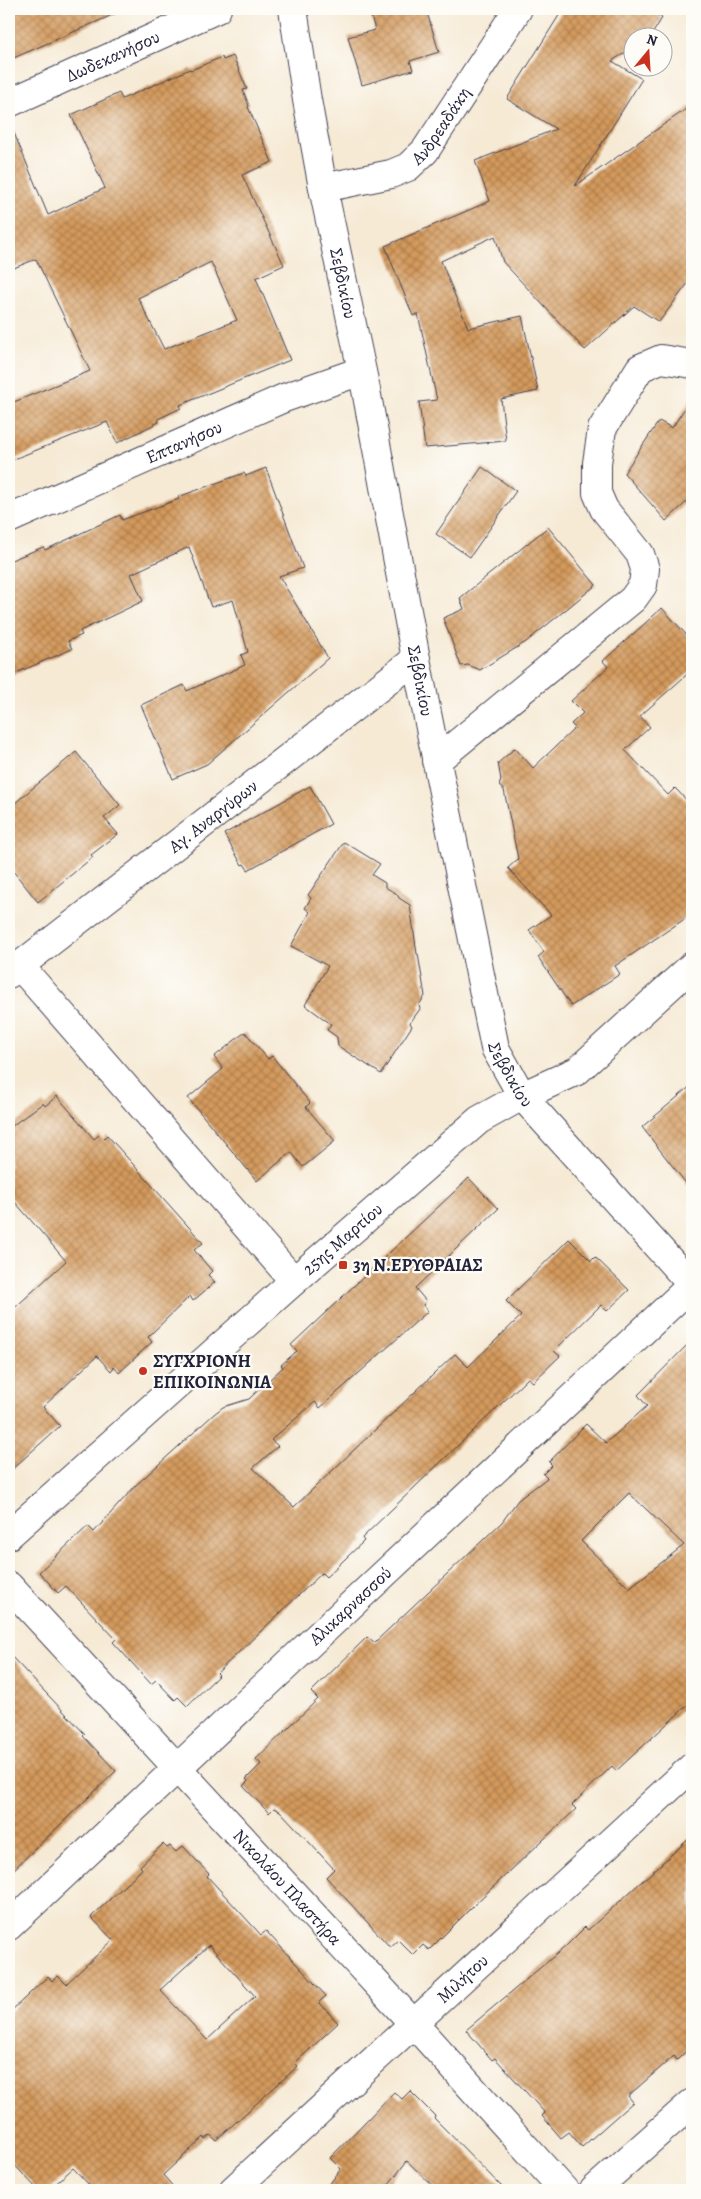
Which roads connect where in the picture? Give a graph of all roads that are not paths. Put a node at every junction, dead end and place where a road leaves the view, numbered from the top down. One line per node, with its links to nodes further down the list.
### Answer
1 (217, 9): 4 (street, Δωδεκανήσου)
2 (293, 9): 5 (street, Σεβδικίου)
3 (518, 9): 5 (street, Ανδρεαδάκη)
4 (9, 103)
5 (323, 188): 7 (street, Σεβδικίου)
6 (692, 364): 10 (street)
7 (362, 372): 8 (street, Επτανήσου); 9 (street, Σεβδικίου)
8 (9, 519)
9 (416, 658): 10 (street, Σεβδικίου); 12 (street, Αγ. Αναργύρων)
10 (436, 761): 13 (street, Σεβδικίου)
11 (692, 966): 13 (street, 25ης Μαρτίου)
12 (14, 969): 14 (street)
13 (522, 1096): 14 (street, 25ης Μαρτίου); 15 (street, Σεβδικίου)
14 (294, 1281): 16 (street, 25ης Μαρτίου)
15 (692, 1285): 19 (street, Αλικαρνασσού)
16 (9, 1535)
17 (9, 1586): 19 (street, Νικολάου Πλαστήρα)
18 (692, 1767): 21 (street, Μιλήτου)
19 (177, 1770): 20 (street, Αλικαρνασσού); 21 (street, Νικολάου Πλαστήρα)
20 (9, 1926)
21 (413, 2023): 23 (street, Μιλήτου); 24 (street, Νικολάου Πλαστήρα)
22 (692, 2103): 25 (street)
23 (233, 2190)
24 (564, 2190)
25 (594, 2190)

